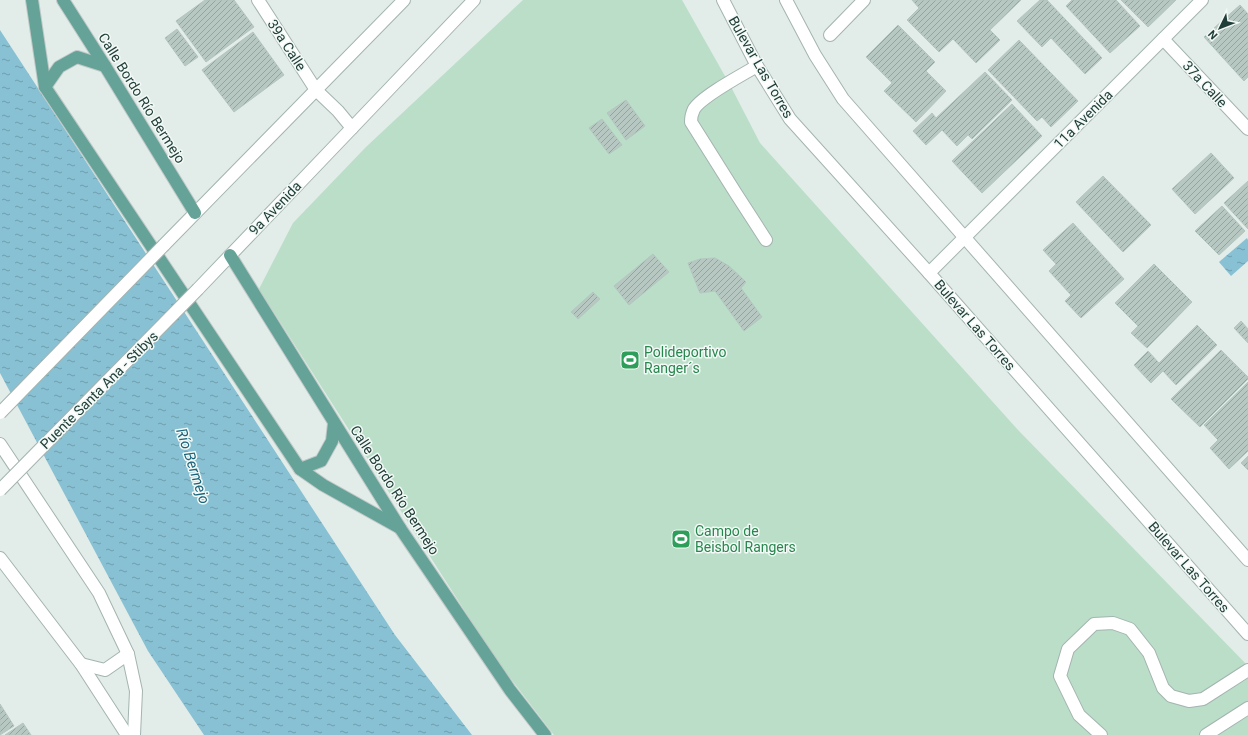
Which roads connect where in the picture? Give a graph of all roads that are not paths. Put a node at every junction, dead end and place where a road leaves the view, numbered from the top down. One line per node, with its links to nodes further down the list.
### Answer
1 (32, 0): 14 (main road)
2 (63, 0): 12 (main road, Calle Bordo Río Bermejo)
3 (258, 0): 15 (street, 39a Calle)
4 (404, 0): 15 (street)
5 (474, 0): 16 (street, 9a Avenida)
6 (723, 0): 13 (street, Bulevar Las Torres)
7 (786, 0): 19 (street)
8 (864, 0): 10 (street)
9 (1202, 0): 11 (street, 11a Avenida)
10 (830, 34)
11 (1163, 39): 17 (street, 37a Calle); 19 (street, 11a Avenida)
12 (105, 66): 14 (main road); 18 (main road, Calle Bordo Río Bermejo)
13 (756, 66): 20 (street); 22 (street, Bulevar Las Torres)
14 (45, 87): 27 (main road)
15 (316, 90): 16 (street); 18 (street)
16 (352, 128): 21 (street, 9a Avenida)
17 (1248, 128)
18 (195, 213): 24 (street, bridge)
19 (965, 237): 22 (street); 31 (street)
20 (766, 240)
21 (230, 255): 23 (street, 9a Avenida); 25 (main road, Calle Bordo Río Bermejo)
22 (929, 273): 32 (street, Bulevar Las Torres)
23 (198, 289): 28 (street, Puente Santa Ana - Stibys, bridge)
24 (0, 413)
25 (334, 423): 27 (main road); 29 (main road, Calle Bordo Río Bermejo)
26 (0, 444): 33 (street)
27 (300, 469): 29 (main road)
28 (0, 490)
29 (400, 528): 39 (main road, Calle Bordo Río Bermejo)
30 (0, 558): 34 (street)
31 (1248, 560)
32 (1248, 634)
33 (128, 654): 34 (street); 38 (street)
34 (80, 664): 37 (street)
35 (1248, 670): 40 (street)
36 (1248, 708): 41 (street)
37 (127, 735)
38 (134, 735)
39 (545, 735)
40 (1101, 735)
41 (1206, 735)

